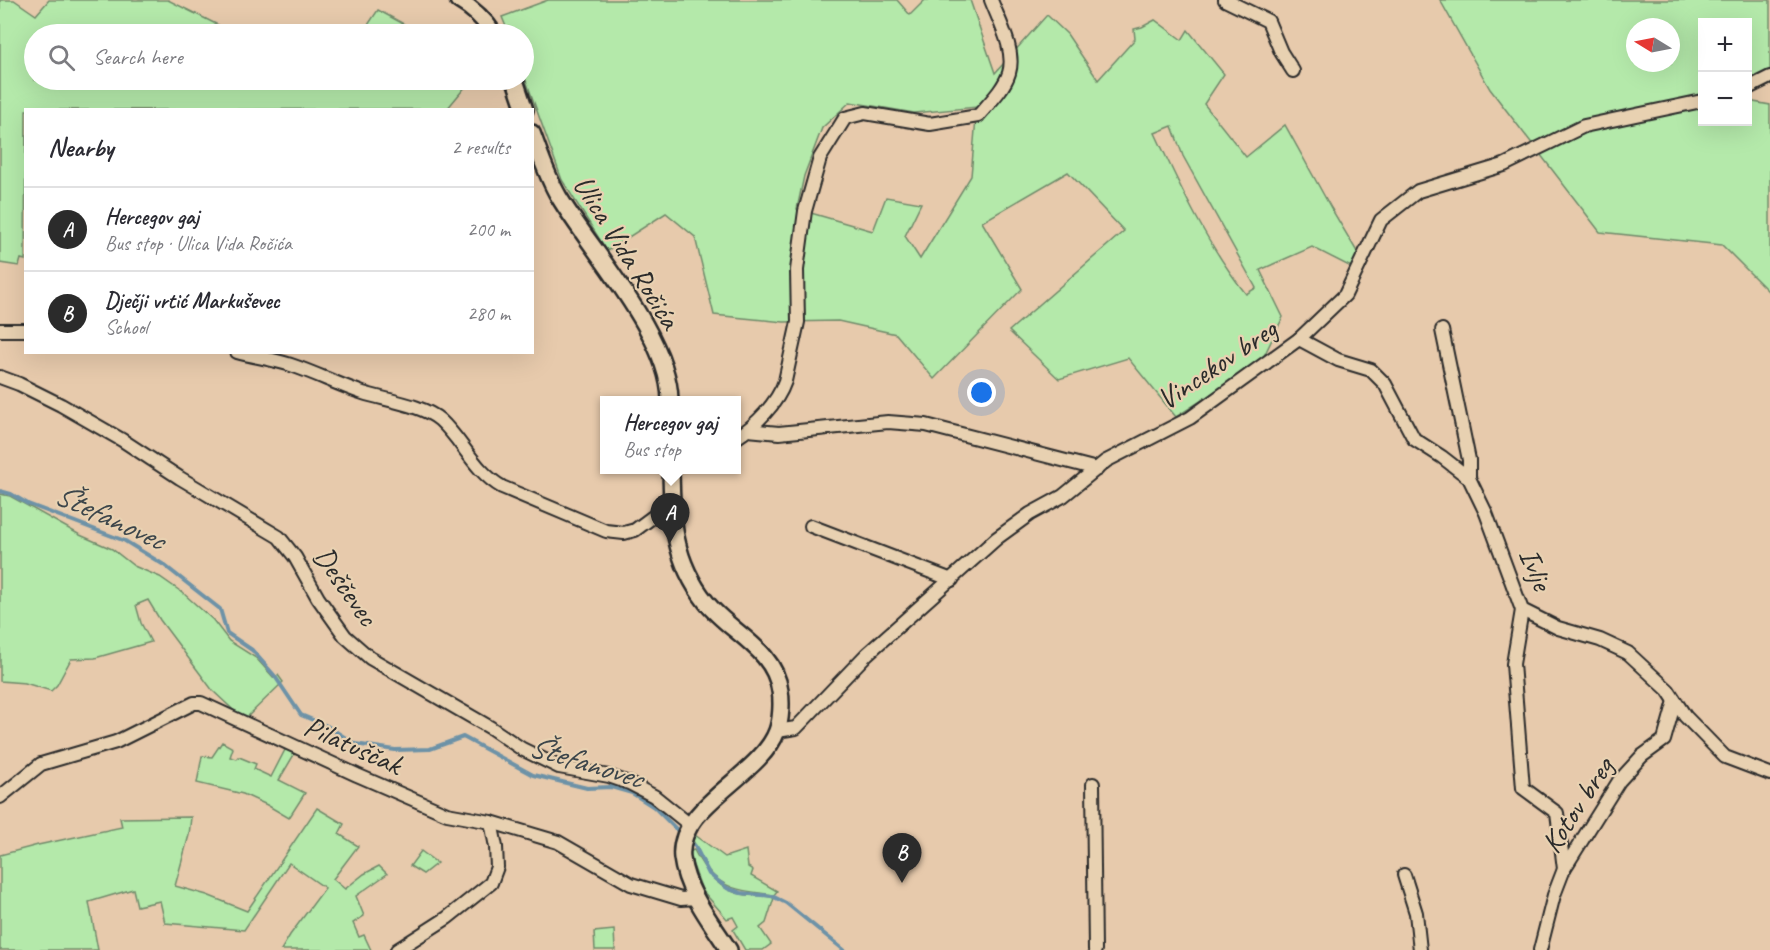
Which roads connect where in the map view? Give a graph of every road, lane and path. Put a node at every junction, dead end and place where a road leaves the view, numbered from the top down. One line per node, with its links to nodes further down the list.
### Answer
1 (458, 0): 4 (main road)
2 (991, 0): 19 (street)
3 (1225, 0): 5 (street)
4 (487, 24)
5 (1293, 71)
6 (1770, 77): 7 (street)
7 (1752, 86)
8 (518, 90): 10 (main road)
9 (1698, 102): 15 (street, Vincekov breg)
10 (524, 108)
11 (534, 139): 18 (main road, Ulica Vida Ročića)
12 (0, 330): 13 (street)
13 (24, 330)
14 (1442, 330): 23 (street)
15 (1299, 339): 21 (street, Vincekov breg); 23 (street, Ivlje)
16 (245, 354): 24 (street)
17 (0, 377): 34 (street, Deščevec)
18 (669, 396)
19 (748, 430): 20 (street); 21 (street)
20 (741, 435)
21 (1097, 469): 26 (street, Vincekov breg)
22 (674, 474): 24 (main road)
23 (1469, 478): 27 (street, Ivlje)
24 (673, 508): 29 (main road)
25 (811, 526): 26 (street)
26 (952, 580): 29 (street, Vincekov breg)
27 (1522, 610): 28 (street, Ivlje); 35 (street)
28 (1675, 701): 30 (street, Ivlje); 35 (street, Kotov breg)
29 (777, 731): 34 (main road)
30 (1770, 774)
31 (1093, 784): 40 (street)
32 (0, 797): 33 (street, Pilatuščak)
33 (491, 822): 37 (street, Pilatuščak); 38 (street)
34 (686, 834): 37 (main road)
35 (1564, 869): 42 (street, Kotov breg)
36 (1404, 875): 41 (street)
37 (697, 898): 39 (main road)
38 (397, 950)
39 (729, 950)
40 (1095, 950)
41 (1420, 950)
42 (1540, 950)

